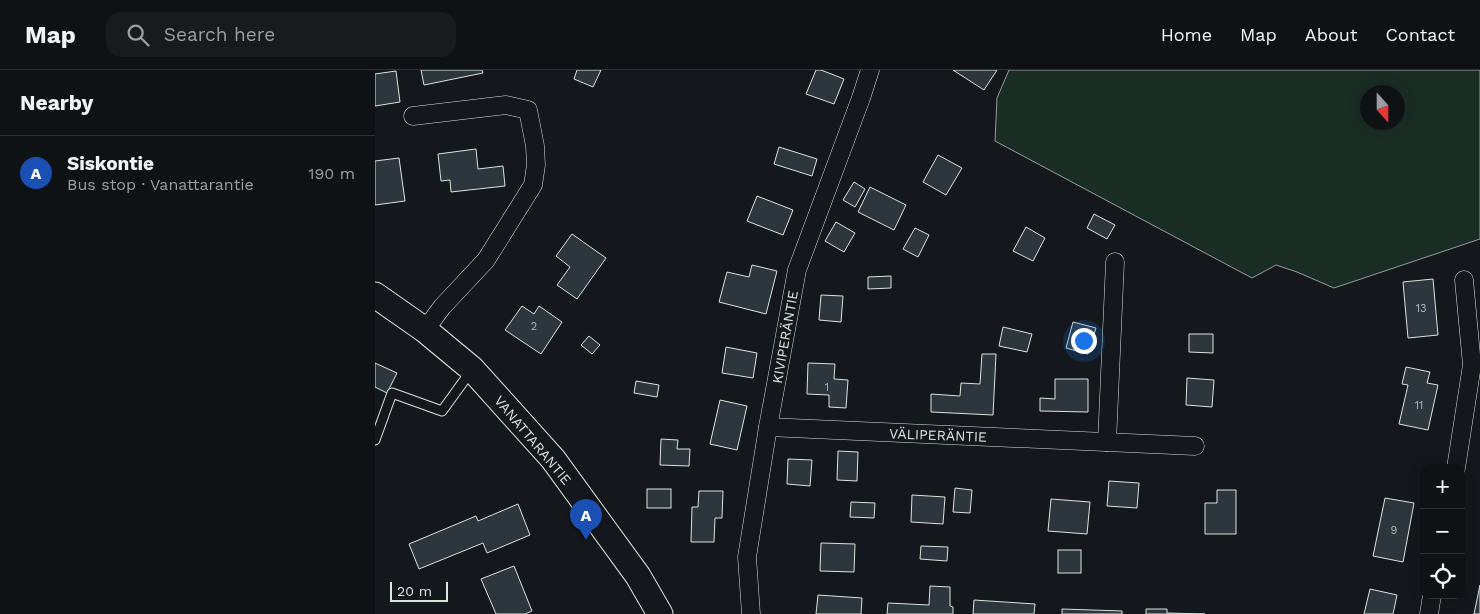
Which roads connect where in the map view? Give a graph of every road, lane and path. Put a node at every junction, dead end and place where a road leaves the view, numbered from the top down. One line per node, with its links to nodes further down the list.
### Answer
1 (871, 70): 9 (street, KIVIPERÄNTIE)
2 (413, 116): 6 (street)
3 (1115, 262): 11 (street)
4 (1464, 280): 7 (street)
5 (375, 295): 6 (street, VANATTARANTIE)
6 (425, 330): 8 (street, VANATTARANTIE)
7 (1476, 364): 13 (street)
8 (472, 369): 10 (lane); 15 (street, VANATTARANTIE)
9 (768, 427): 11 (street, VÄLIPERÄNTIE); 16 (street, KIVIPERÄNTIE)
10 (375, 440)
11 (1107, 442): 12 (street, VÄLIPERÄNTIE)
12 (1195, 446)
13 (1457, 464)
14 (1432, 599): 17 (street)
15 (660, 614)
16 (751, 614)
17 (1429, 614)

